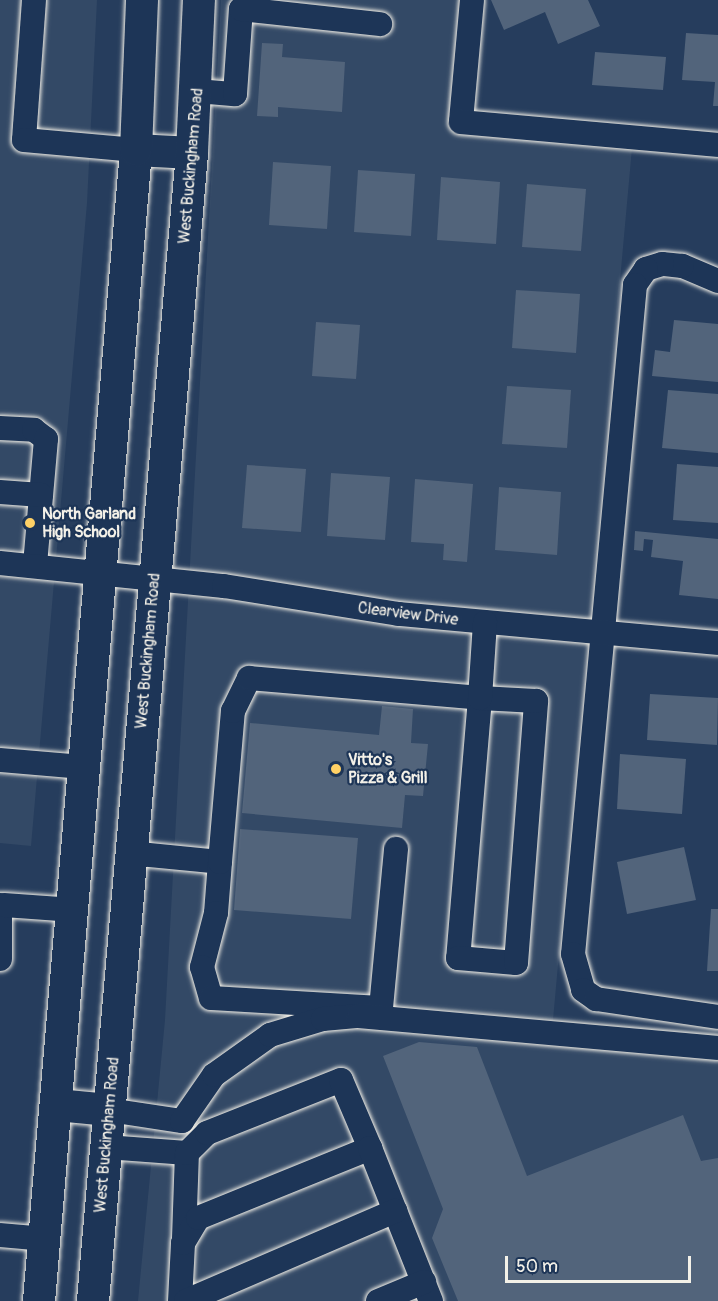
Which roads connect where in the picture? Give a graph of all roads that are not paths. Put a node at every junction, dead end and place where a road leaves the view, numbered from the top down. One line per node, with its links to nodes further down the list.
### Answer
1 (34, 0): 9 (street)
2 (142, 0): 9 (main road)
3 (199, 0): 7 (main road, West Buckingham Road)
4 (472, 0): 8 (street)
5 (242, 5): 6 (street); 7 (street)
6 (380, 24)
7 (197, 91): 10 (main road, West Buckingham Road)
8 (718, 145)
9 (136, 150): 10 (main road); 17 (main road)
10 (192, 153): 18 (main road, West Buckingham Road)
11 (718, 281): 20 (street)
12 (0, 428): 14 (street)
13 (0, 492): 14 (street)
14 (41, 495): 16 (street)
15 (0, 563): 16 (street, Clearview Drive)
16 (35, 566): 17 (street, Clearview Drive)
17 (99, 572): 18 (street, Clearview Drive); 24 (main road)
18 (155, 578): 19 (street, Clearview Drive); 26 (main road, West Buckingham Road)
19 (485, 622): 20 (street, Clearview Drive); 22 (street)
20 (599, 632): 21 (street, Clearview Drive); 32 (street)
21 (718, 643)
22 (480, 698): 22 (street); 27 (street)
23 (0, 760): 24 (street)
24 (83, 766): 29 (main road)
25 (396, 849): 31 (street)
26 (129, 853): 27 (street); 36 (main road, West Buckingham Road)
27 (220, 862): 31 (street)
28 (2, 905): 29 (street); 30 (street)
29 (74, 910): 35 (main road)
30 (0, 959)
31 (264, 1002): 33 (street)
32 (718, 1017)
33 (280, 1032): 34 (street); 36 (street)
34 (718, 1048)
35 (57, 1105): 36 (main road); 42 (main road)
36 (109, 1110): 37 (main road, West Buckingham Road)
37 (106, 1147): 39 (street); 46 (main road, West Buckingham Road)
38 (370, 1148): 39 (street); 40 (street); 43 (street)
39 (188, 1153): 43 (street)
40 (395, 1211): 44 (street); 48 (street)
41 (0, 1235): 42 (street)
42 (45, 1239): 45 (main road)
43 (183, 1244): 47 (street)
44 (427, 1292): 49 (street)
45 (39, 1301)
46 (93, 1301)
47 (180, 1301)
48 (186, 1301)
49 (378, 1301)

